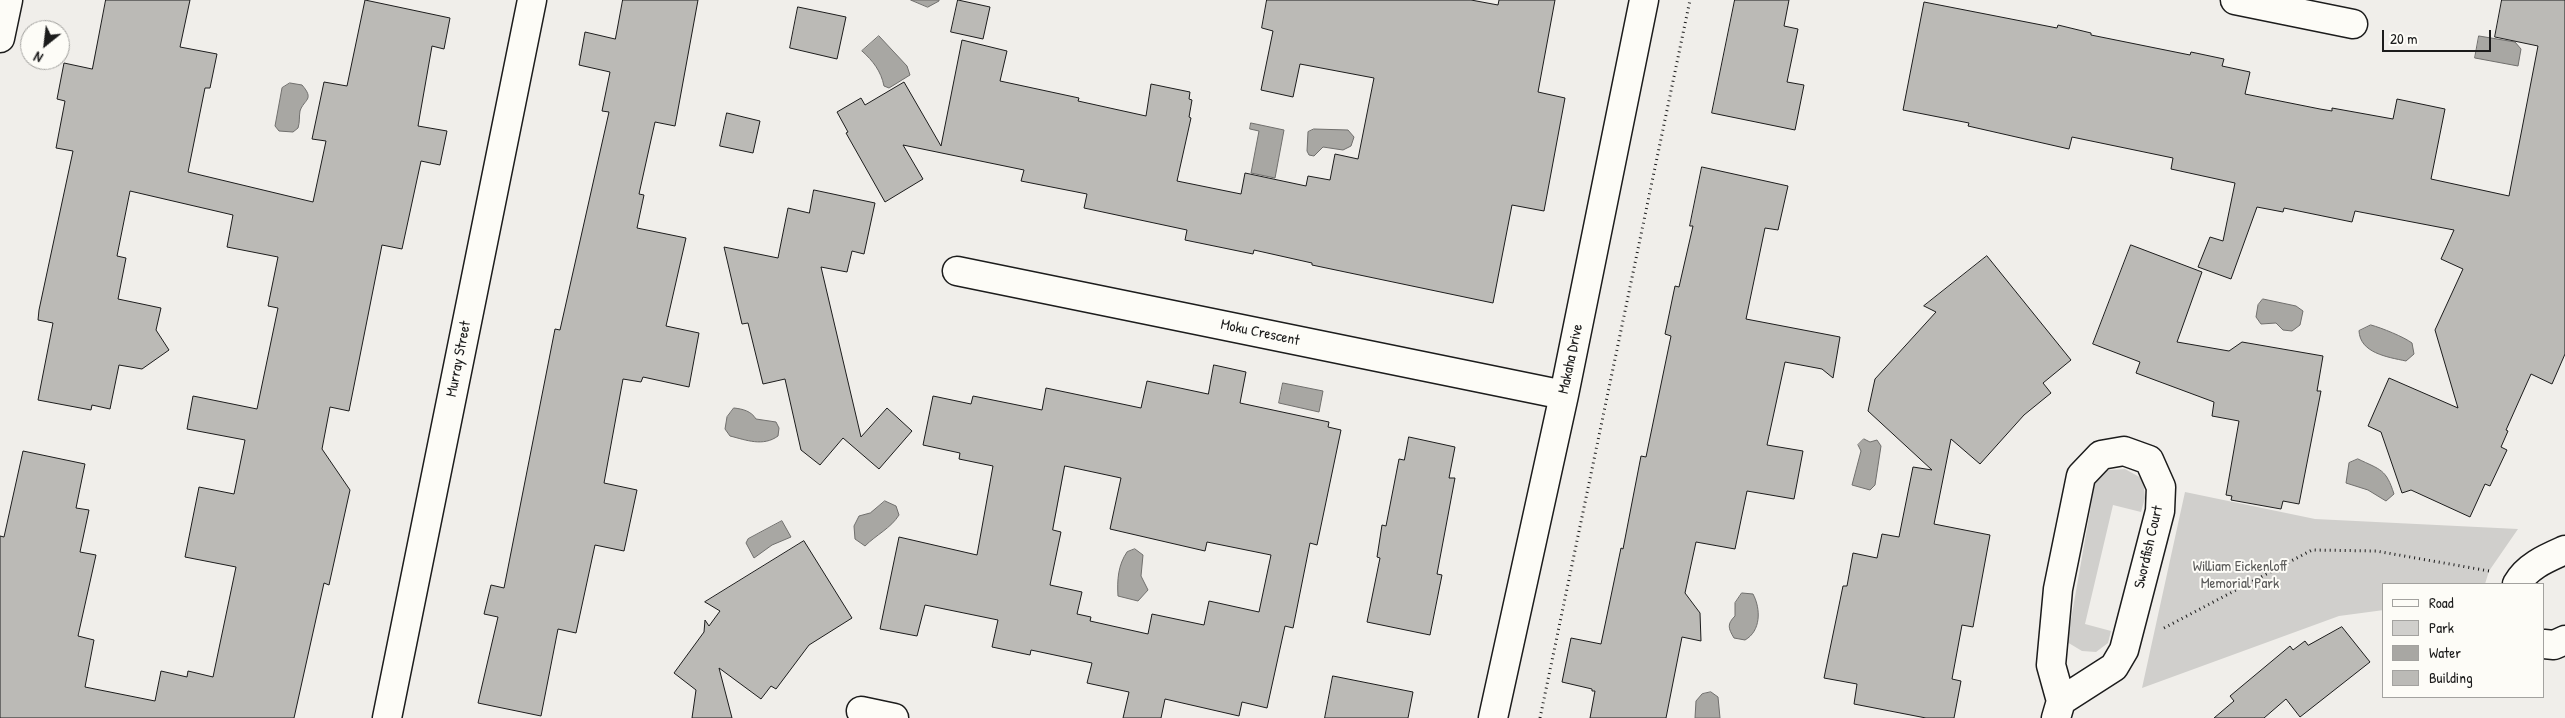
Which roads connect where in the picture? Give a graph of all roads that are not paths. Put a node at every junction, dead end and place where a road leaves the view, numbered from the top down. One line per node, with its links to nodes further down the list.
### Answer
1 (8, 0): 6 (street)
2 (532, 0): 15 (street, Murray Street)
3 (1644, 0): 8 (street, Makaha Drive)
4 (2235, 0): 5 (street)
5 (2353, 24)
6 (0, 38)
7 (957, 271): 8 (street, Moku Crescent)
8 (1564, 394): 17 (street, Makaha Drive)
9 (2565, 550): 10 (street)
10 (2520, 581)
11 (2565, 640): 12 (street)
12 (2545, 644)
13 (2059, 710): 13 (street, Swordfish Court)
14 (861, 711): 16 (street)
15 (387, 718)
16 (894, 718)
17 (1493, 718)

